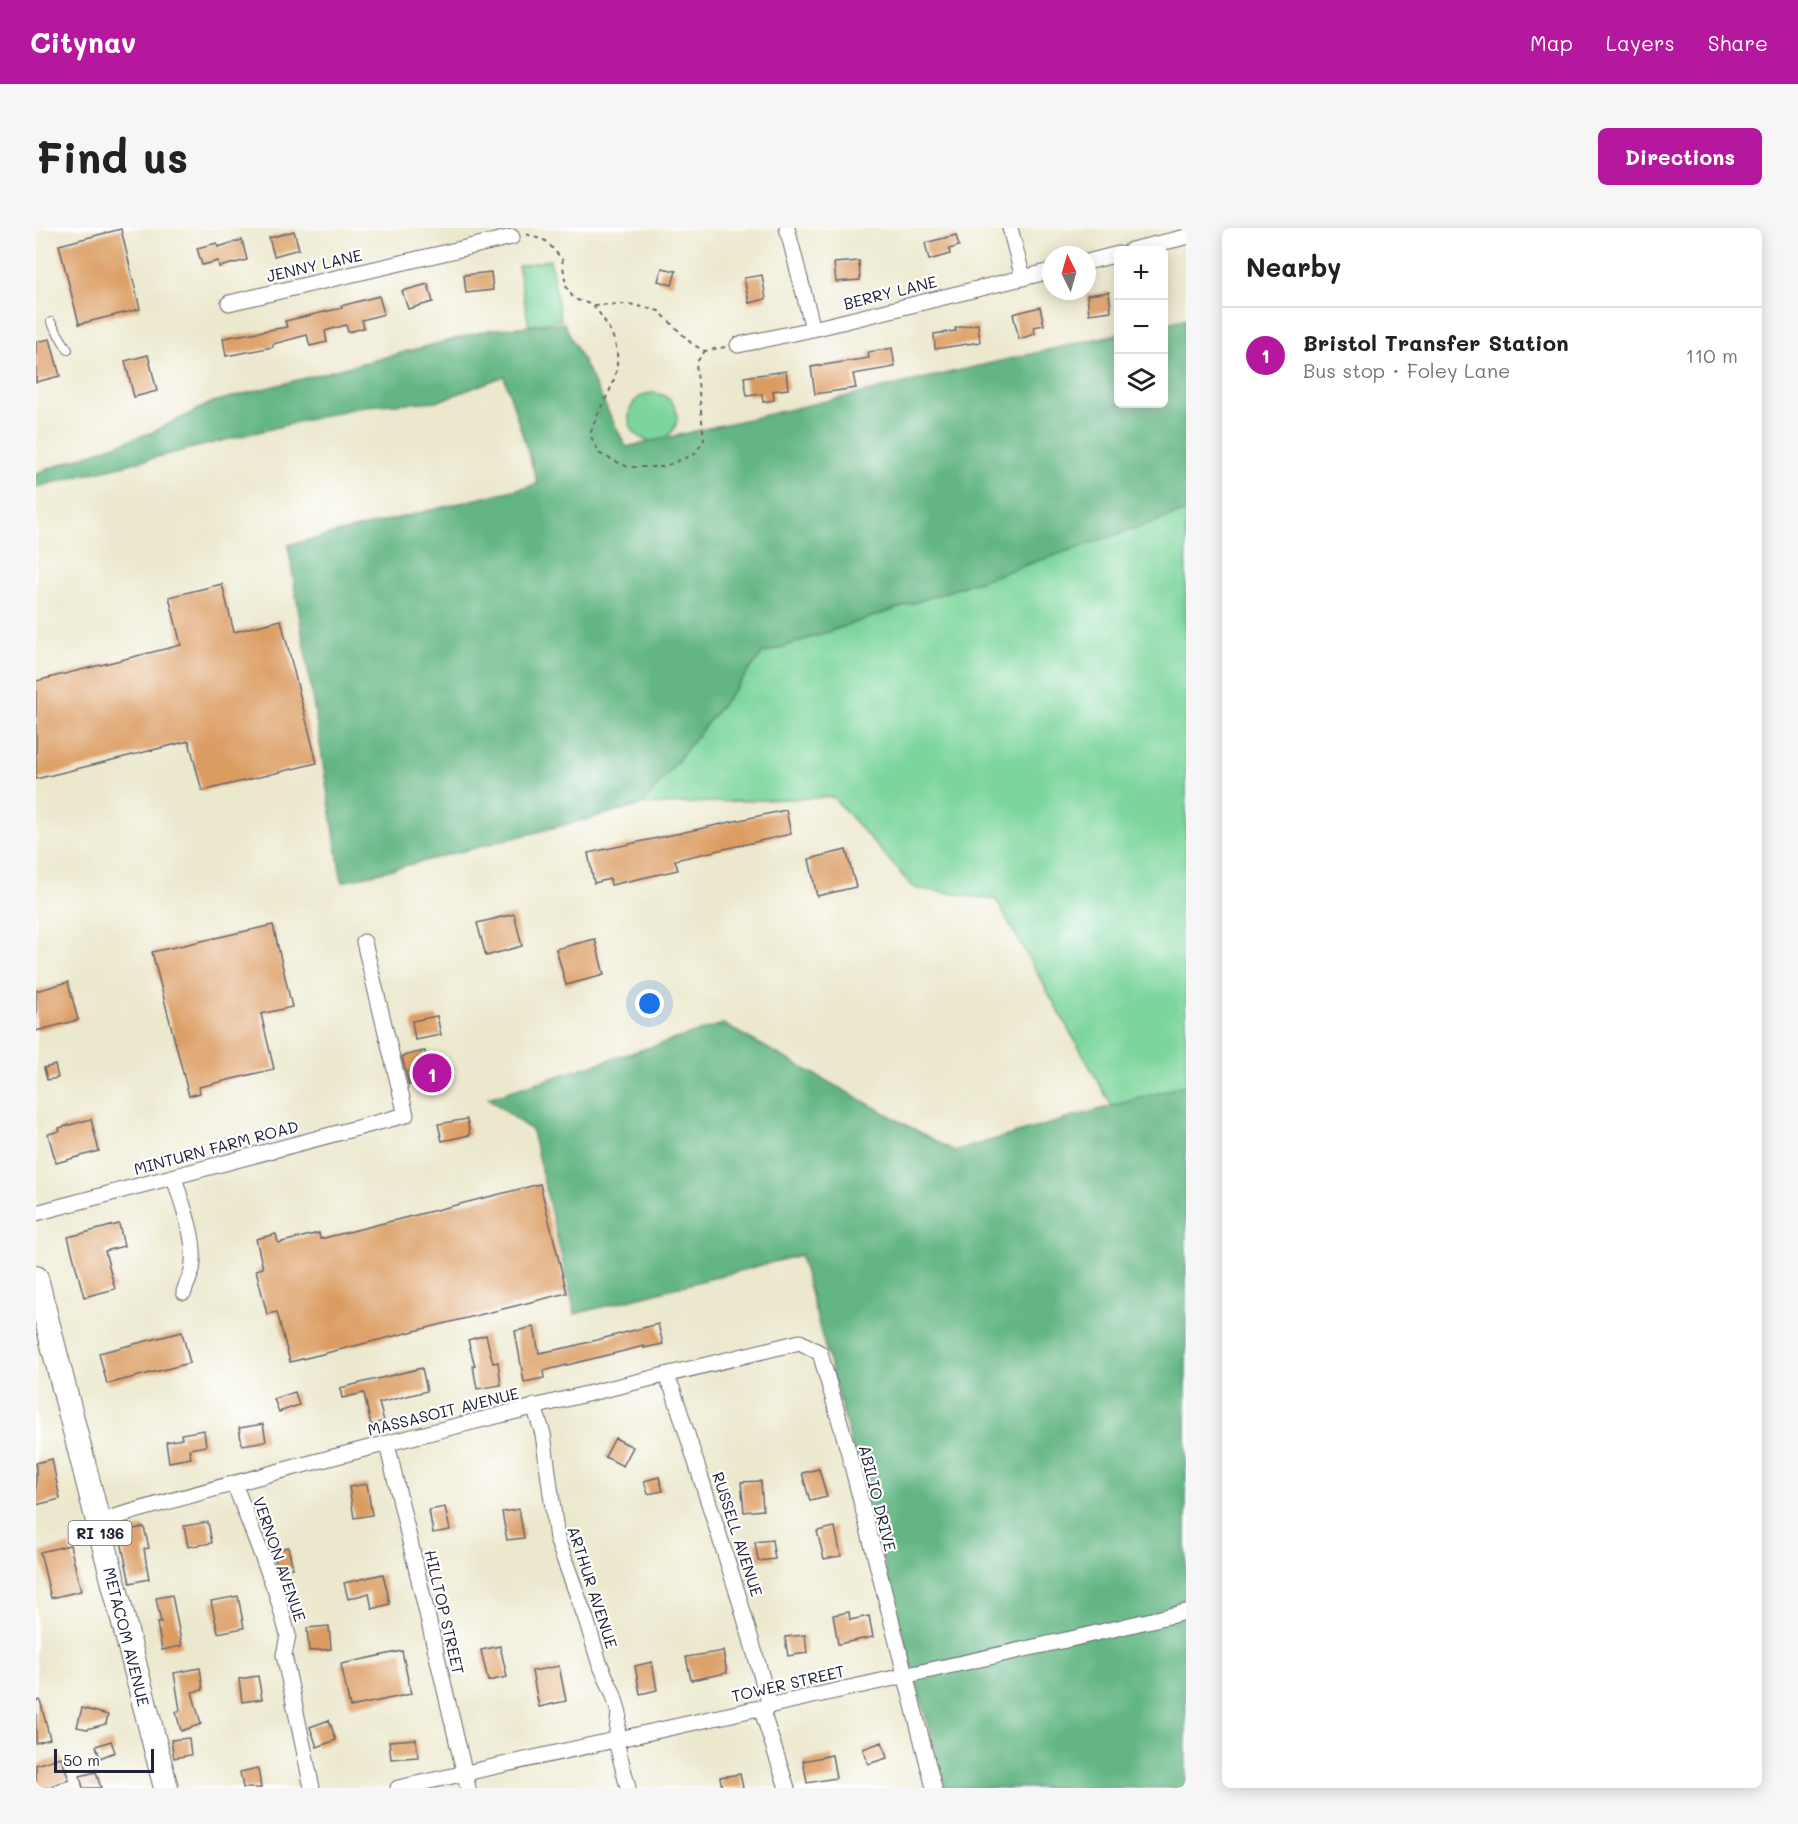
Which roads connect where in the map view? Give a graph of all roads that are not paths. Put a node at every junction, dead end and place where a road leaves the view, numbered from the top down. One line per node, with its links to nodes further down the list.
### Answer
1 (788, 228): 12 (street)
2 (1010, 228): 9 (street)
3 (512, 237): 10 (street, JENNY LANE)
4 (1186, 237): 5 (street)
5 (1148, 246)
6 (1114, 255): 7 (street)
7 (1096, 260)
8 (1042, 273): 9 (street, BERRY LANE)
9 (1023, 278): 12 (street, BERRY LANE)
10 (229, 303)
11 (51, 322): 14 (lane)
12 (813, 329): 13 (street, BERRY LANE)
13 (738, 345)
14 (68, 350)
15 (364, 942): 16 (street, MINTURN FARM ROAD)
16 (174, 1178): 17 (street, MINTURN FARM ROAD); 19 (street)
17 (36, 1213)
18 (36, 1278): 25 (main road, METACOM AVENUE / RI 136)
19 (184, 1292)
20 (800, 1342): 21 (street, MASSASOIT AVENUE); 27 (street, ABILIO DRIVE)
21 (665, 1375): 22 (street, MASSASOIT AVENUE); 28 (street, RUSSELL AVENUE)
22 (534, 1406): 23 (street, MASSASOIT AVENUE); 29 (street, ARTHUR AVENUE)
23 (387, 1444): 24 (street, MASSASOIT AVENUE); 30 (street, HILLTOP STREET)
24 (234, 1483): 25 (street, MASSASOIT AVENUE); 32 (street, VERNON AVENUE)
25 (97, 1522): 31 (main road, METACOM AVENUE / RI 136)
26 (1186, 1611): 27 (street, TOWER STREET)
27 (904, 1675): 28 (street, TOWER STREET); 37 (street, ABILIO DRIVE)
28 (766, 1707): 29 (street, TOWER STREET); 36 (street, RUSSELL AVENUE)
29 (616, 1741): 30 (street, TOWER STREET); 35 (street, ARTHUR AVENUE)
30 (464, 1772): 33 (street, TOWER STREET); 34 (street, HILLTOP STREET)
31 (166, 1788)
32 (312, 1788)
33 (398, 1788)
34 (468, 1788)
35 (628, 1788)
36 (787, 1788)
37 (934, 1788)

